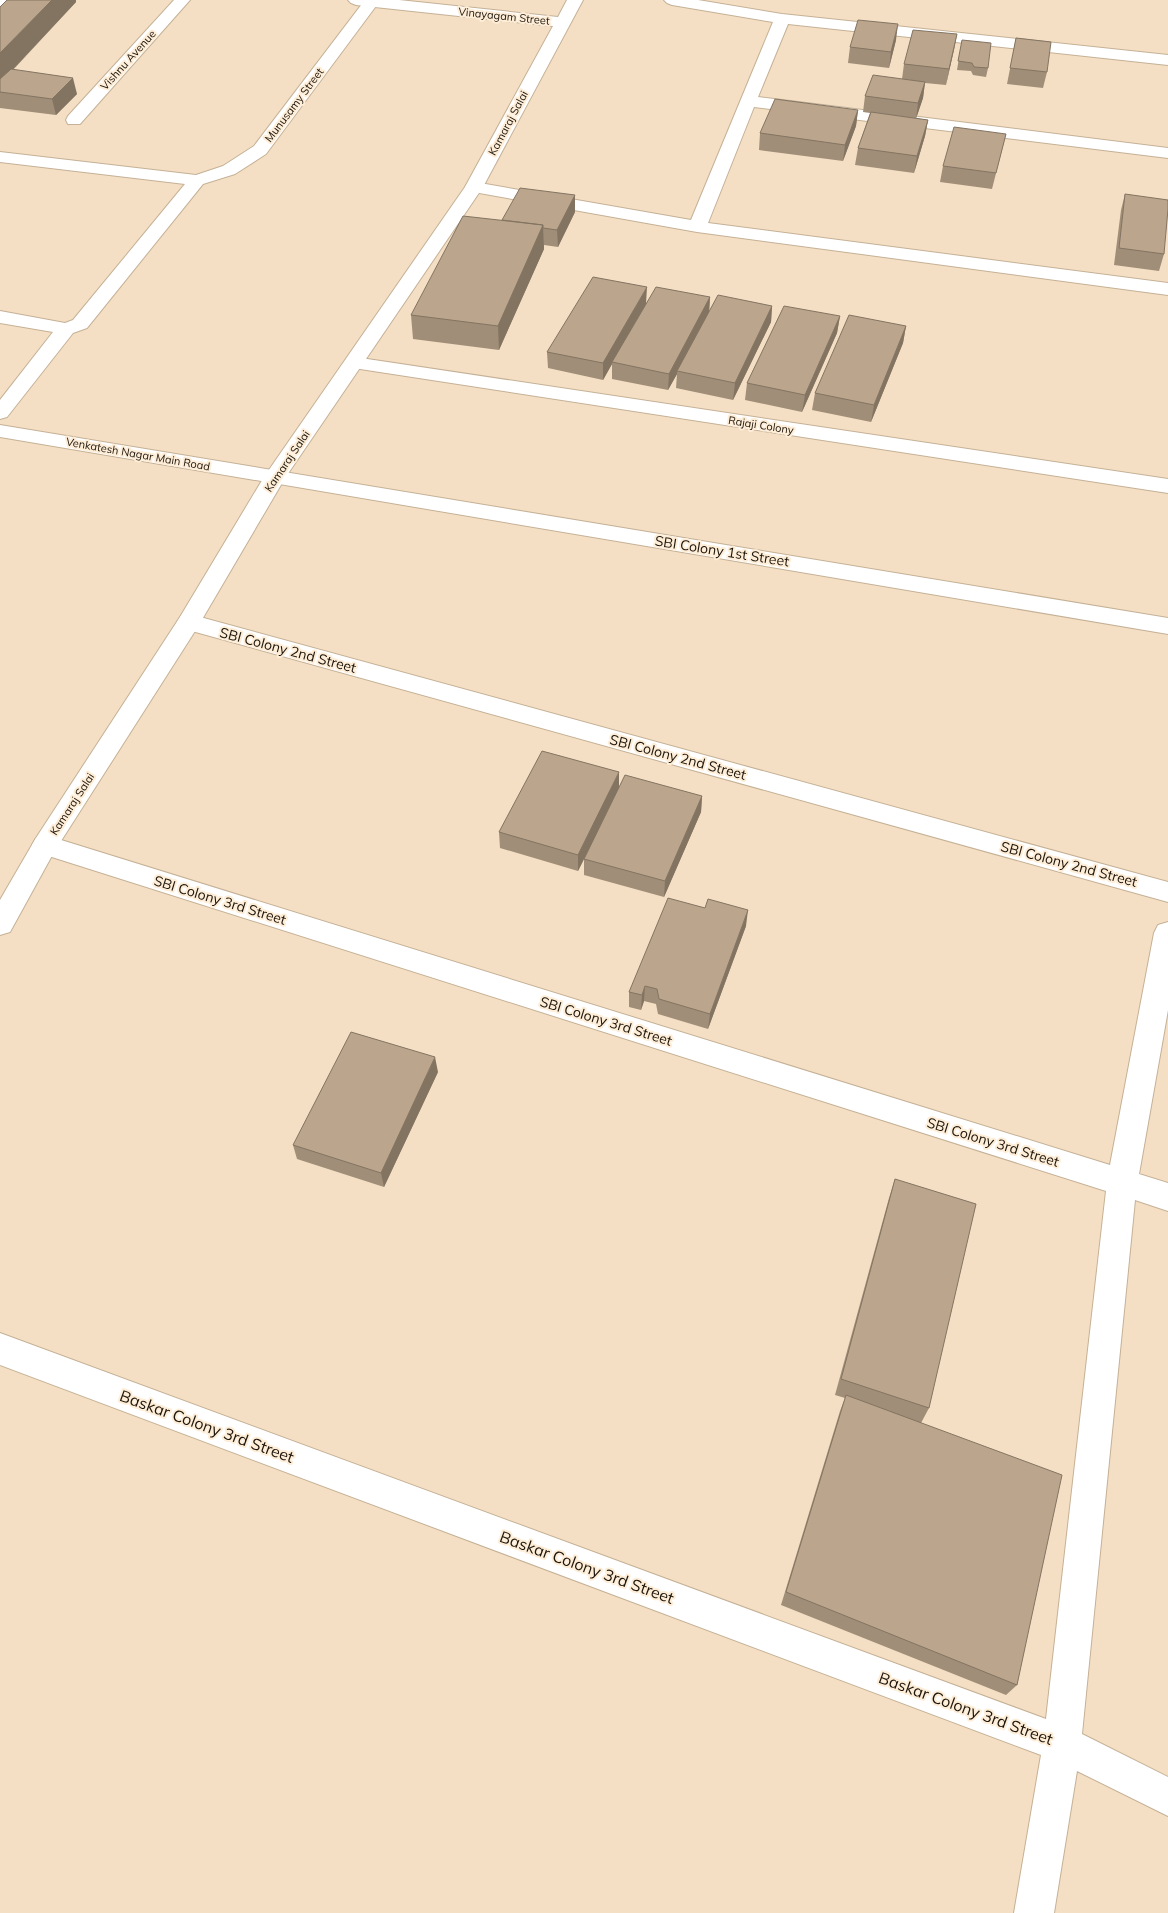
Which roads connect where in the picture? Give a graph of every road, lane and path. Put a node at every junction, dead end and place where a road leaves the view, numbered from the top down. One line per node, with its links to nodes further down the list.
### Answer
1 (5, 0): 6 (lane)
2 (182, 0): 11 (street, Vishnu Avenue)
3 (575, 0): 8 (street, Kamaraj Salai)
4 (672, 0): 7 (street)
5 (364, 1): 8 (street, Vinayagam Street); 14 (street, Munusamy Street)
6 (0, 4)
7 (782, 19): 9 (street); 10 (street)
8 (562, 22): 15 (street, Kamaraj Salai)
9 (1168, 60)
10 (749, 100): 12 (street); 16 (street)
11 (74, 120)
12 (1168, 153)
13 (0, 157): 14 (street)
14 (197, 180): 19 (street)
15 (474, 187): 16 (street); 20 (street, Kamaraj Salai)
16 (697, 226): 17 (street)
17 (1168, 289)
18 (0, 317): 19 (street)
19 (66, 328): 21 (street)
20 (354, 363): 23 (street, Kamaraj Salai); 24 (street, Rajaji Colony)
21 (0, 413)
22 (0, 431): 23 (street, Venkatesh Nagar Main Road)
23 (275, 477): 25 (street, Kamaraj Salai); 26 (street, SBI Colony 1st Street)
24 (1168, 486)
25 (189, 622): 27 (street, Kamaraj Salai); 28 (street, SBI Colony 2nd Street)
26 (1168, 626)
27 (45, 845): 29 (street, Kamaraj Salai); 31 (street, SBI Colony 3rd Street)
28 (1168, 892)
29 (0, 924)
30 (1168, 933): 31 (street)
31 (1122, 1183): 32 (street, SBI Colony 3rd Street); 34 (street)
32 (1168, 1197)
33 (0, 1349): 34 (street, Baskar Colony 3rd Street)
34 (1062, 1744): 35 (street, Baskar Colony 3rd Street); 36 (street)
35 (1168, 1797)
36 (1034, 1913)

